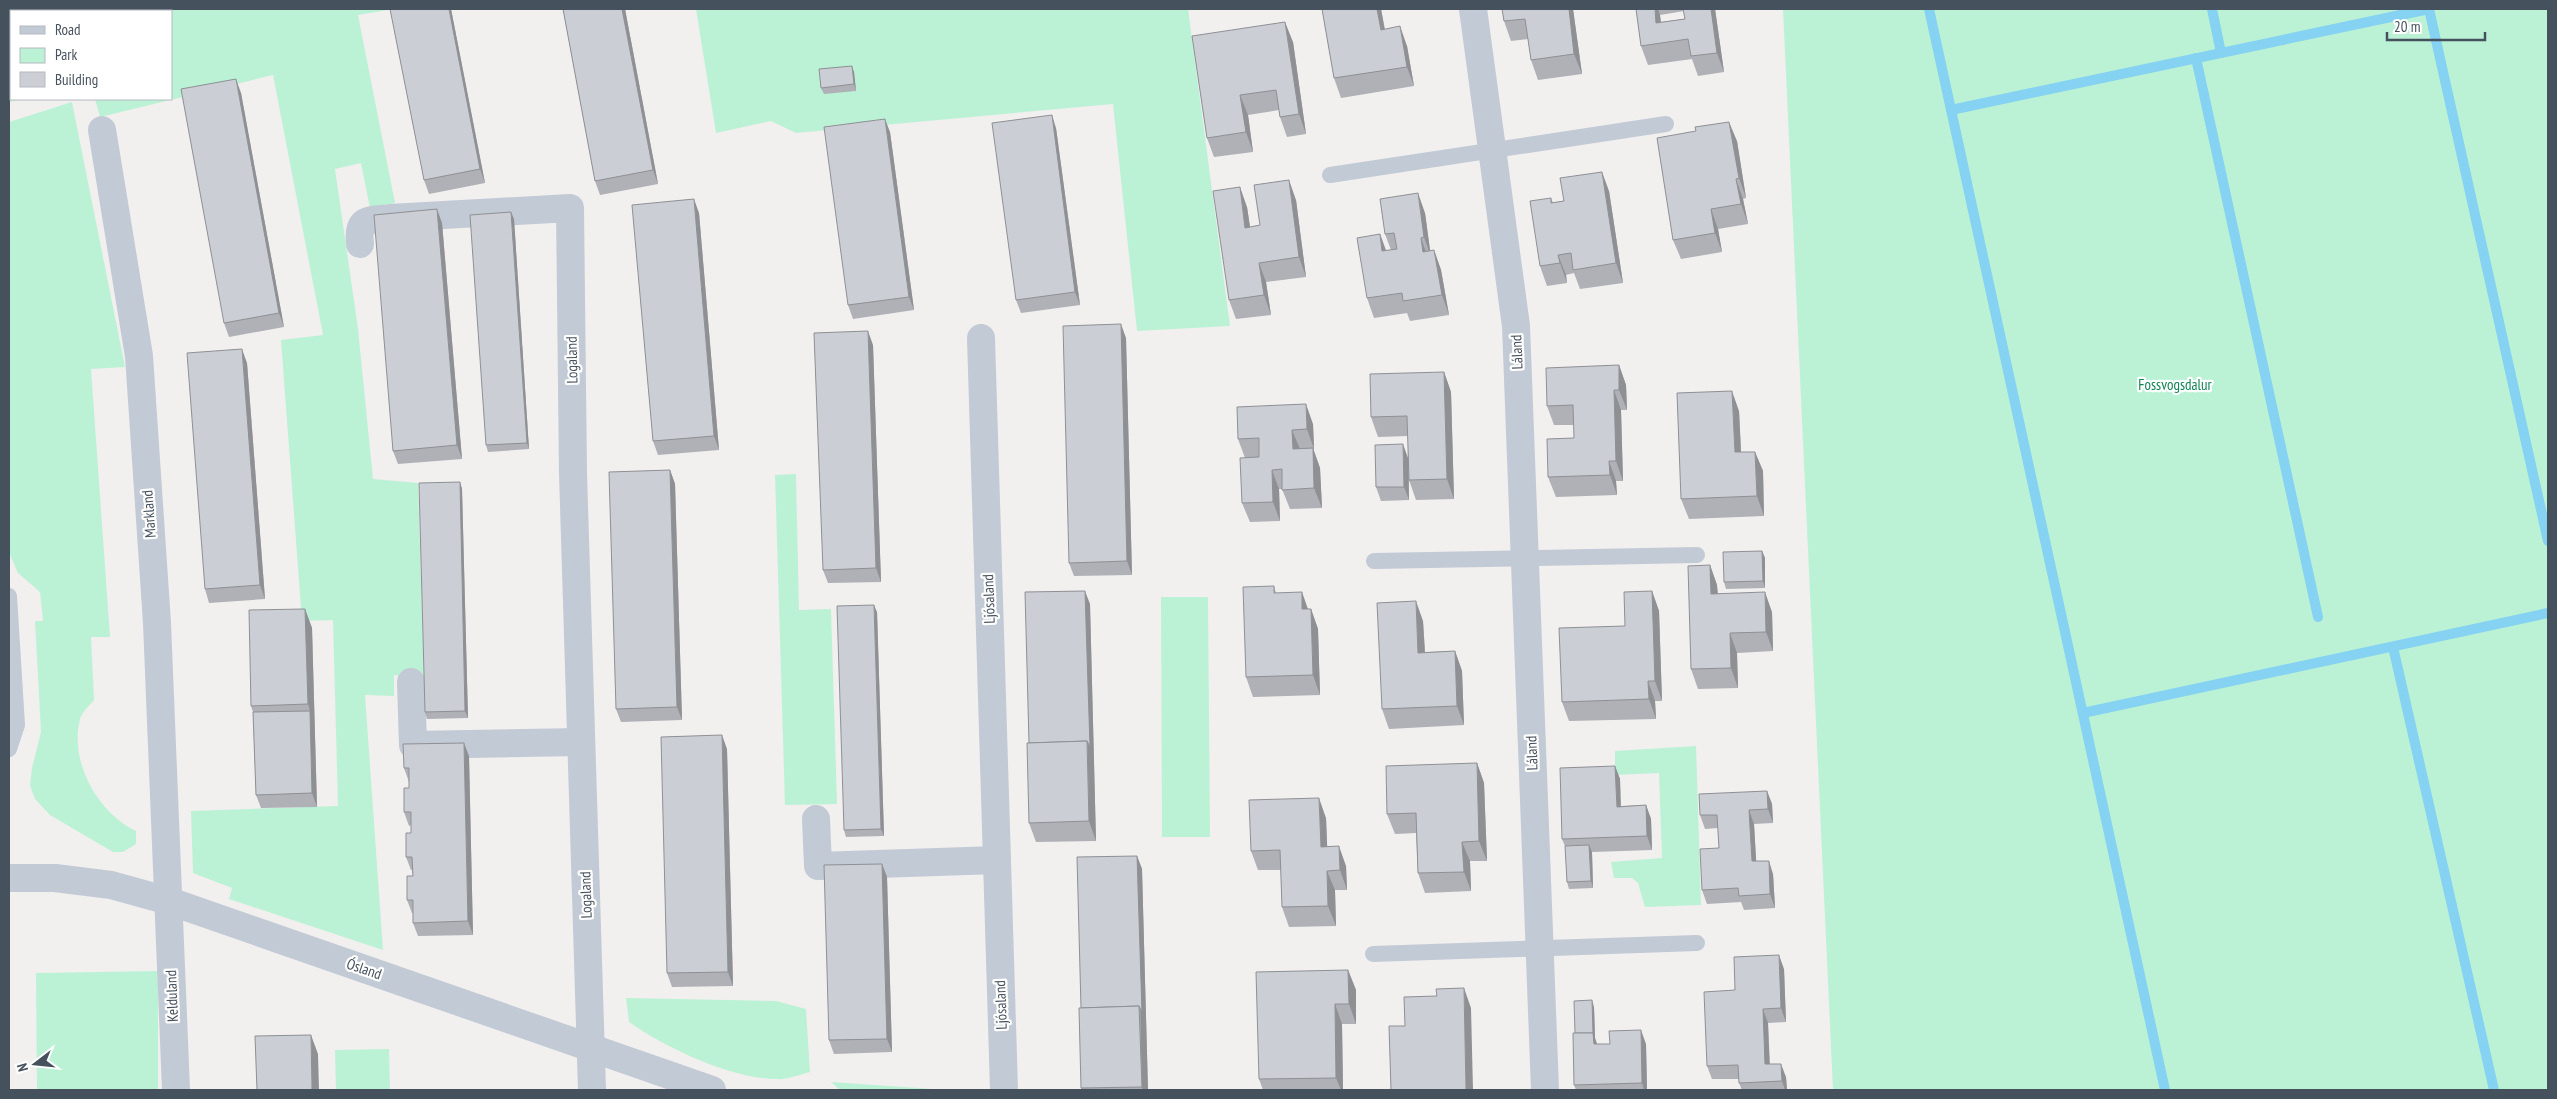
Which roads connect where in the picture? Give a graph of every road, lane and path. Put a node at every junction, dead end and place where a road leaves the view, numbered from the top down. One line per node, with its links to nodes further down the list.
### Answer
1 (1474, 9): 4 (street, Láland)
2 (1666, 124): 4 (lane)
3 (102, 130): 18 (street, Markland)
4 (1493, 149): 5 (lane); 9 (street, Láland)
5 (1330, 175)
6 (360, 244): 13 (street, Logaland)
7 (981, 338): 16 (street, Ljósaland)
8 (1697, 555): 9 (lane)
9 (1525, 557): 10 (lane); 20 (street, Láland)
10 (1374, 561)
11 (9, 596): 14 (lane)
12 (411, 682): 13 (street)
13 (581, 742): 22 (street, Logaland)
14 (9, 750)
15 (816, 819): 16 (street)
16 (997, 860): 26 (street, Ljósaland)
17 (9, 878): 18 (street, Ósland)
18 (170, 901): 22 (street, Ósland); 23 (street, Kelduland)
19 (1697, 943): 20 (lane)
20 (1539, 949): 21 (lane); 27 (street, Láland)
21 (1373, 954)
22 (591, 1048): 24 (street, Logaland); 25 (street, Ósland)
23 (176, 1090)
24 (592, 1090)
25 (712, 1090)
26 (1004, 1090)
27 (1545, 1090)

